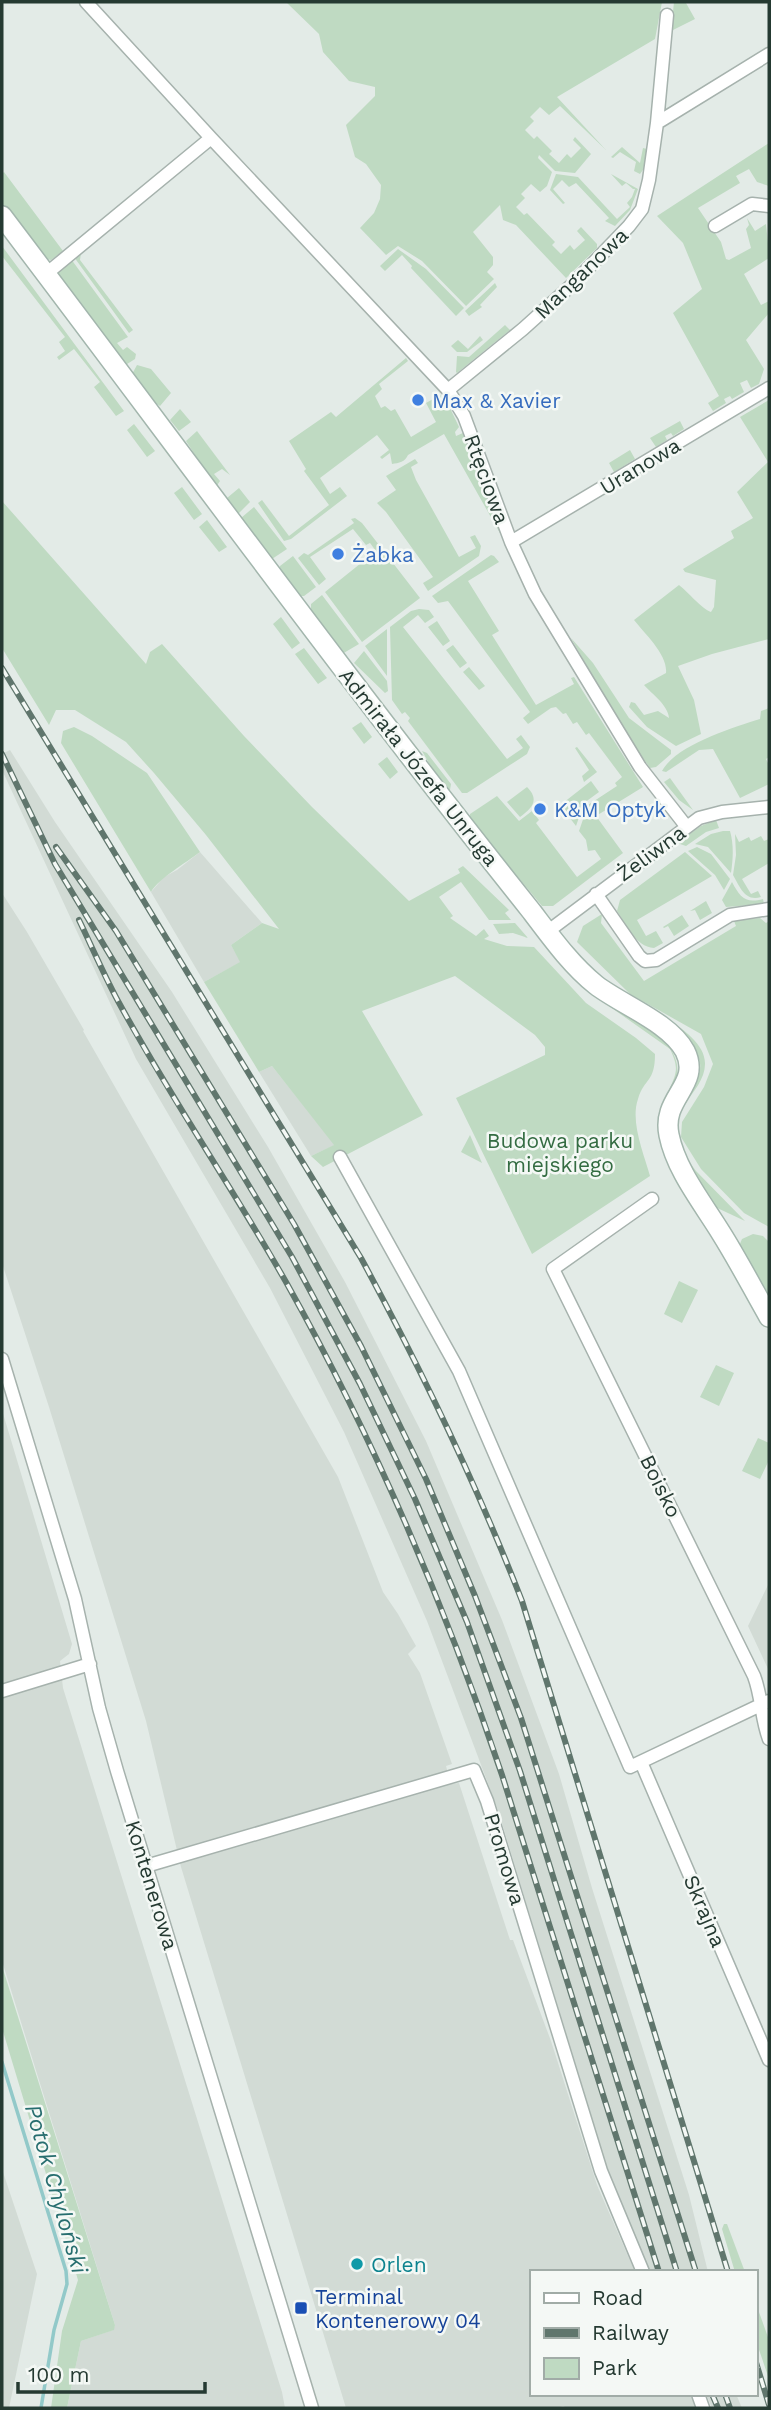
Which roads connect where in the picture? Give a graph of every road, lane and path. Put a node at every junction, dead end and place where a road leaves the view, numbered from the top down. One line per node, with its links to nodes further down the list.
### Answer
1 (86, 2): 5 (street, Rtęciowa)
2 (667, 15): 4 (street, Manganowa)
3 (769, 54): 4 (street)
4 (657, 122): 11 (street, Manganowa)
5 (211, 138): 9 (street); 11 (street, Rtęciowa)
6 (769, 206): 8 (street)
7 (2, 216): 9 (street, Admirała Józefa Unruga)
8 (715, 226)
9 (46, 274): 17 (street, Admirała Józefa Unruga)
10 (769, 388): 12 (street, Uranowa)
11 (449, 390): 12 (street, Rtęciowa)
12 (511, 542): 14 (street, Rtęciowa)
13 (769, 807): 14 (street, Żeliwna)
14 (686, 826): 15 (street, Żeliwna)
15 (596, 894): 16 (street); 17 (street, Żeliwna)
16 (769, 909)
17 (547, 932): 20 (street, Admirała Józefa Unruga)
18 (341, 1157): 26 (street)
19 (652, 1199): 24 (street, Boisko)
20 (769, 1317)
21 (2, 1359): 22 (street, Kontenerowa)
22 (90, 1664): 23 (street); 27 (street, Kontenerowa)
23 (2, 1690)
24 (765, 1703): 25 (street, Boisko); 26 (street)
25 (769, 1739)
26 (641, 1762): 28 (street, Skrajna)
27 (146, 1866): 29 (street, Promowa); 30 (street, Kontenerowa)
28 (769, 2060)
29 (642, 2270)
30 (312, 2408)

